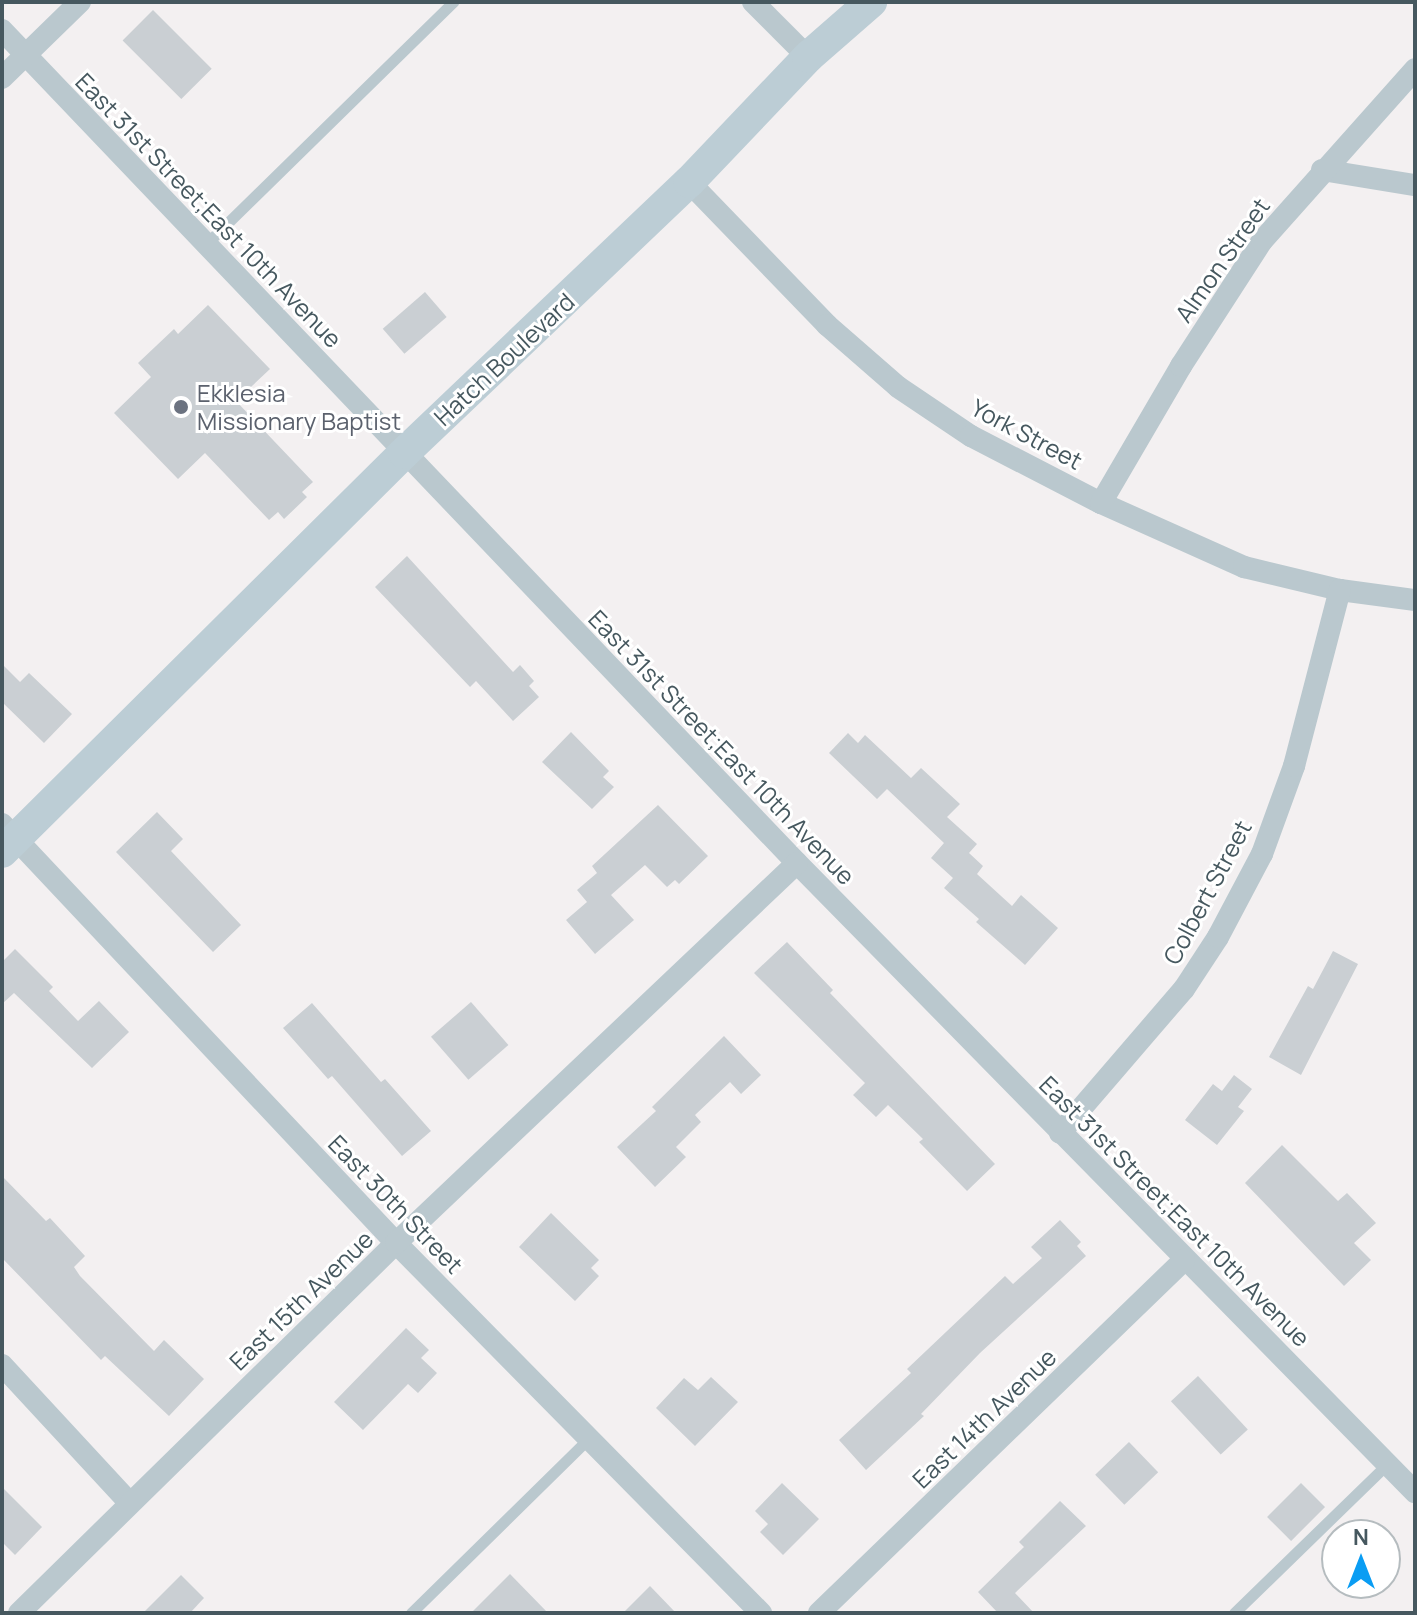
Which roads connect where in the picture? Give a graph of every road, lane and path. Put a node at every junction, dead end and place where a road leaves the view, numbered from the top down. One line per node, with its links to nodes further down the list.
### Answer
1 (80, 2): 6 (street)
2 (453, 2): 13 (lane)
3 (753, 2): 7 (street)
4 (871, 2): 7 (main road, Hatch Boulevard)
5 (2, 30): 6 (street, East 31st Street;East 10th Avenue)
6 (26, 55): 9 (street); 13 (street, East 31st Street;East 10th Avenue)
7 (808, 57): 11 (main road, Hatch Boulevard)
8 (1415, 69): 10 (street, Almon Street)
9 (2, 78)
10 (1322, 170): 12 (street); 15 (street, Almon Street)
11 (689, 182): 14 (main road, Hatch Boulevard); 15 (street, York Street)
12 (1415, 185)
13 (206, 244): 14 (street, East 31st Street;East 10th Avenue)
14 (404, 453): 18 (main road, Hatch Boulevard); 19 (street, East 31st Street;East 10th Avenue)
15 (1101, 503): 16 (street, York Street)
16 (1340, 590): 17 (street, York Street); 20 (street, Colbert Street)
17 (1415, 600)
18 (7, 838): 21 (street, East 30th Street)
19 (797, 863): 20 (street, East 31st Street;East 10th Avenue); 21 (street, East 15th Avenue)
20 (1060, 1133): 22 (street, East 31st Street;East 10th Avenue)
21 (396, 1243): 24 (street, East 30th Street); 27 (street, East 15th Avenue)
22 (1184, 1260): 25 (street, East 31st Street;East 10th Avenue); 31 (street, East 14th Avenue)
23 (2, 1365): 27 (street)
24 (587, 1440): 29 (lane); 30 (street, East 30th Street)
25 (1388, 1463): 26 (street, East 31st Street;East 10th Avenue); 32 (lane)
26 (1415, 1492)
27 (130, 1503): 28 (street, East 15th Avenue)
28 (19, 1613)
29 (411, 1613)
30 (761, 1613)
31 (819, 1613)
32 (1234, 1613)

